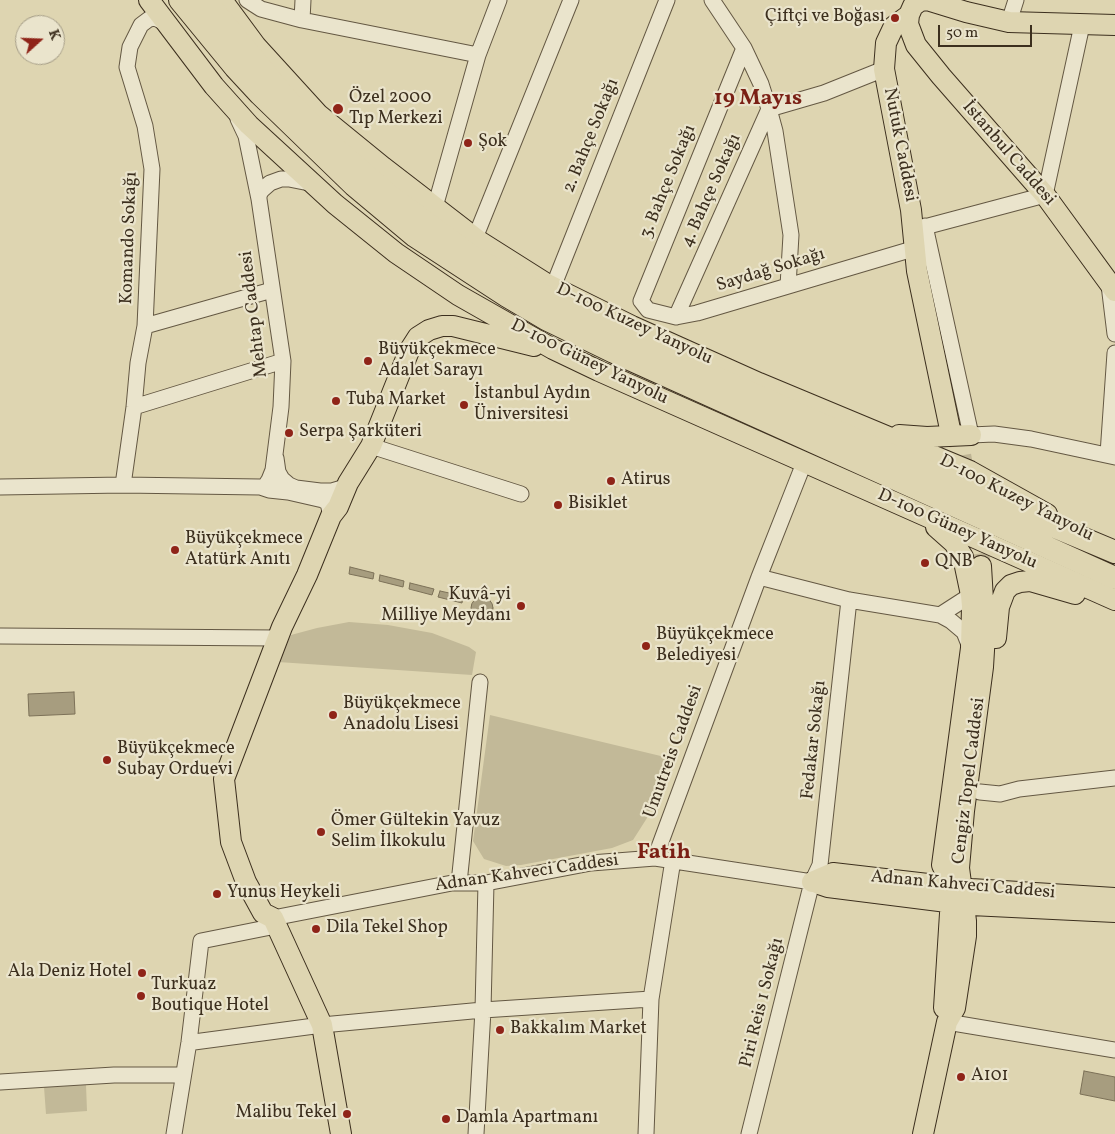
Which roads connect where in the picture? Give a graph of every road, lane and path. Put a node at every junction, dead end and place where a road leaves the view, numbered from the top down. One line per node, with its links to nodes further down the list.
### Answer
1 (149, 0): 17 (main road, D-100 Güney Yanyolu)
2 (180, 0): 61 (highway)
3 (205, 0): 58 (highway)
4 (222, 0): 20 (main road, D-100 Kuzey Yanyolu)
5 (235, 0): 20 (street)
6 (247, 0): 15 (street)
7 (303, 0): 15 (street)
8 (499, 0): 22 (street)
9 (571, 0): 31 (street)
10 (667, 0): 33 (street, 2. Bahçe Sokağı)
11 (712, 0): 21 (street)
12 (927, 0): 14 (main road); 16 (main road)
13 (1016, 0): 16 (street)
14 (909, 15): 23 (main road, Nutuk Caddesi); 27 (main road, İstanbul Caddesi)
15 (302, 20): 22 (street)
16 (1009, 22): 18 (main road)
17 (167, 24): 24 (main road, D-100 Güney Yanyolu); 38 (street, Komando Sokağı)
18 (1082, 25): 19 (main road); 27 (street)
19 (1115, 25)
20 (256, 46): 29 (main road, D-100 Kuzey Yanyolu)
21 (744, 48): 25 (street); 36 (street, 3. Bahçe Sokağı)
22 (478, 55): 29 (street)
23 (884, 69): 25 (street); 30 (main road, Nutuk Caddesi)
24 (214, 86): 26 (main road, D-100 Güney Yanyolu); 28 (street, Mehtap Caddesi)
25 (769, 109): 32 (street); 37 (street, 4. Bahçe Sokağı)
26 (316, 185): 28 (street); 40 (main road, D-100 Güney Yanyolu)
27 (1045, 195): 30 (street, Saydağ Sokağı); 34 (main road, İstanbul Caddesi)
28 (259, 200): 35 (street, Mehtap Caddesi)
29 (435, 207): 31 (main road, D-100 Kuzey Yanyolu)
30 (918, 235): 32 (street, Saydağ Sokağı); 44 (main road, Nutuk Caddesi)
31 (475, 238): 33 (main road, D-100 Kuzey Yanyolu)
32 (788, 286): 37 (street, Saydağ Sokağı)
33 (553, 287): 45 (main road, D-100 Kuzey Yanyolu)
34 (1112, 288): 39 (street)
35 (272, 290): 38 (street); 42 (street, Mehtap Caddesi)
36 (640, 301): 37 (street, Saydağ Sokağı)
37 (676, 317)
38 (145, 326): 43 (street, Komando Sokağı)
39 (1115, 334)
40 (553, 349): 46 (main road); 49 (main road, D-100 Güney Yanyolu)
41 (1115, 353): 48 (street)
42 (283, 360): 43 (street); 47 (street, Mehtap Caddesi)
43 (134, 407): 52 (street, Komando Sokağı)
44 (959, 430): 45 (main road); 48 (street); 50 (main road)
45 (879, 433): 50 (main road, D-100 Kuzey Yanyolu)
46 (371, 446): 51 (main road); 55 (street)
47 (275, 454): 51 (street, Mehtap Caddesi); 54 (street, Mehtap Caddesi)
48 (1112, 456)
49 (804, 463): 57 (main road, D-100 Güney Yanyolu); 60 (street, Umutreis Caddesi)
50 (970, 471): 58 (main road, D-100 Kuzey Yanyolu)
51 (348, 483): 56 (main road)
52 (122, 485): 53 (street); 54 (street)
53 (0, 487)
54 (260, 487): 56 (street)
55 (521, 494)
56 (331, 516): 67 (main road)
57 (925, 517): 62 (main road); 64 (main road, D-100 Güney Yanyolu)
58 (1115, 551)
59 (978, 566): 78 (main road, Cengiz Topel Caddesi)
60 (758, 577): 63 (street); 72 (street, Umutreis Caddesi)
61 (1115, 578)
62 (971, 595): 65 (street); 68 (main road)
63 (849, 600): 65 (street); 74 (street, Fedakar Sokağı)
64 (1115, 600): 71 (main road)
65 (940, 615): 68 (street)
66 (0, 636): 67 (street)
67 (277, 638): 80 (main road)
68 (971, 648): 78 (main road)
69 (480, 682): 75 (street)
70 (1115, 778): 71 (street)
71 (980, 792): 78 (main road)
72 (655, 858): 73 (street, Adnan Kahveci Caddesi); 76 (street, Adnan Kahveci Caddesi)
73 (673, 860): 74 (street, Adnan Kahveci Caddesi); 81 (street)
74 (812, 882): 78 (main road, Adnan Kahveci Caddesi); 93 (street, Piri Reis 1 Sokağı)
75 (459, 883): 76 (street, Adnan Kahveci Caddesi); 80 (street, Adnan Kahveci Caddesi)
76 (486, 883): 82 (street)
77 (1115, 898): 78 (main road, Adnan Kahveci Caddesi)
78 (955, 899): 79 (main road, Adnan Kahveci Caddesi); 83 (main road, Cengiz Topel Caddesi)
79 (1115, 912)
80 (274, 922): 84 (main road); 87 (street, Adnan Kahveci Caddesi)
81 (651, 999): 82 (street); 92 (street)
82 (484, 1010): 84 (street); 91 (street)
83 (947, 1022): 86 (street); 94 (main road, Cengiz Topel Caddesi)
84 (322, 1025): 85 (street); 90 (main road)
85 (194, 1042)
86 (1115, 1050)
87 (183, 1075): 88 (street); 89 (street)
88 (0, 1082)
89 (174, 1134)
90 (341, 1134)
91 (476, 1134)
92 (646, 1134)
93 (749, 1134)
94 (923, 1134)

